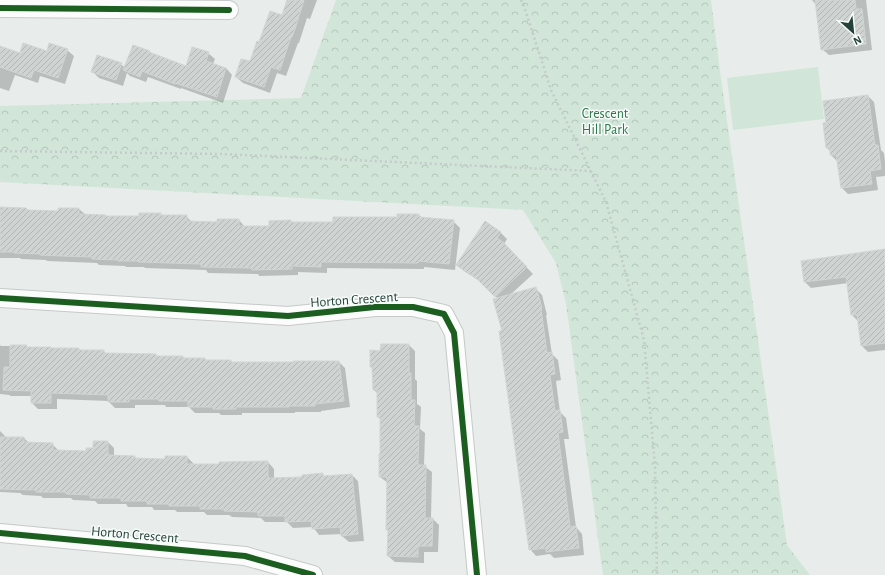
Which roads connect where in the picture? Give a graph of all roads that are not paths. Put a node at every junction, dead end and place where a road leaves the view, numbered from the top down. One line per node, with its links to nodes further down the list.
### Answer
1 (35, 4): 2 (street); 3 (street)
2 (0, 8)
3 (229, 10)
4 (0, 298): 7 (street, Horton Crescent)
5 (0, 533): 6 (street, Horton Crescent)
6 (313, 575)
7 (477, 575)

